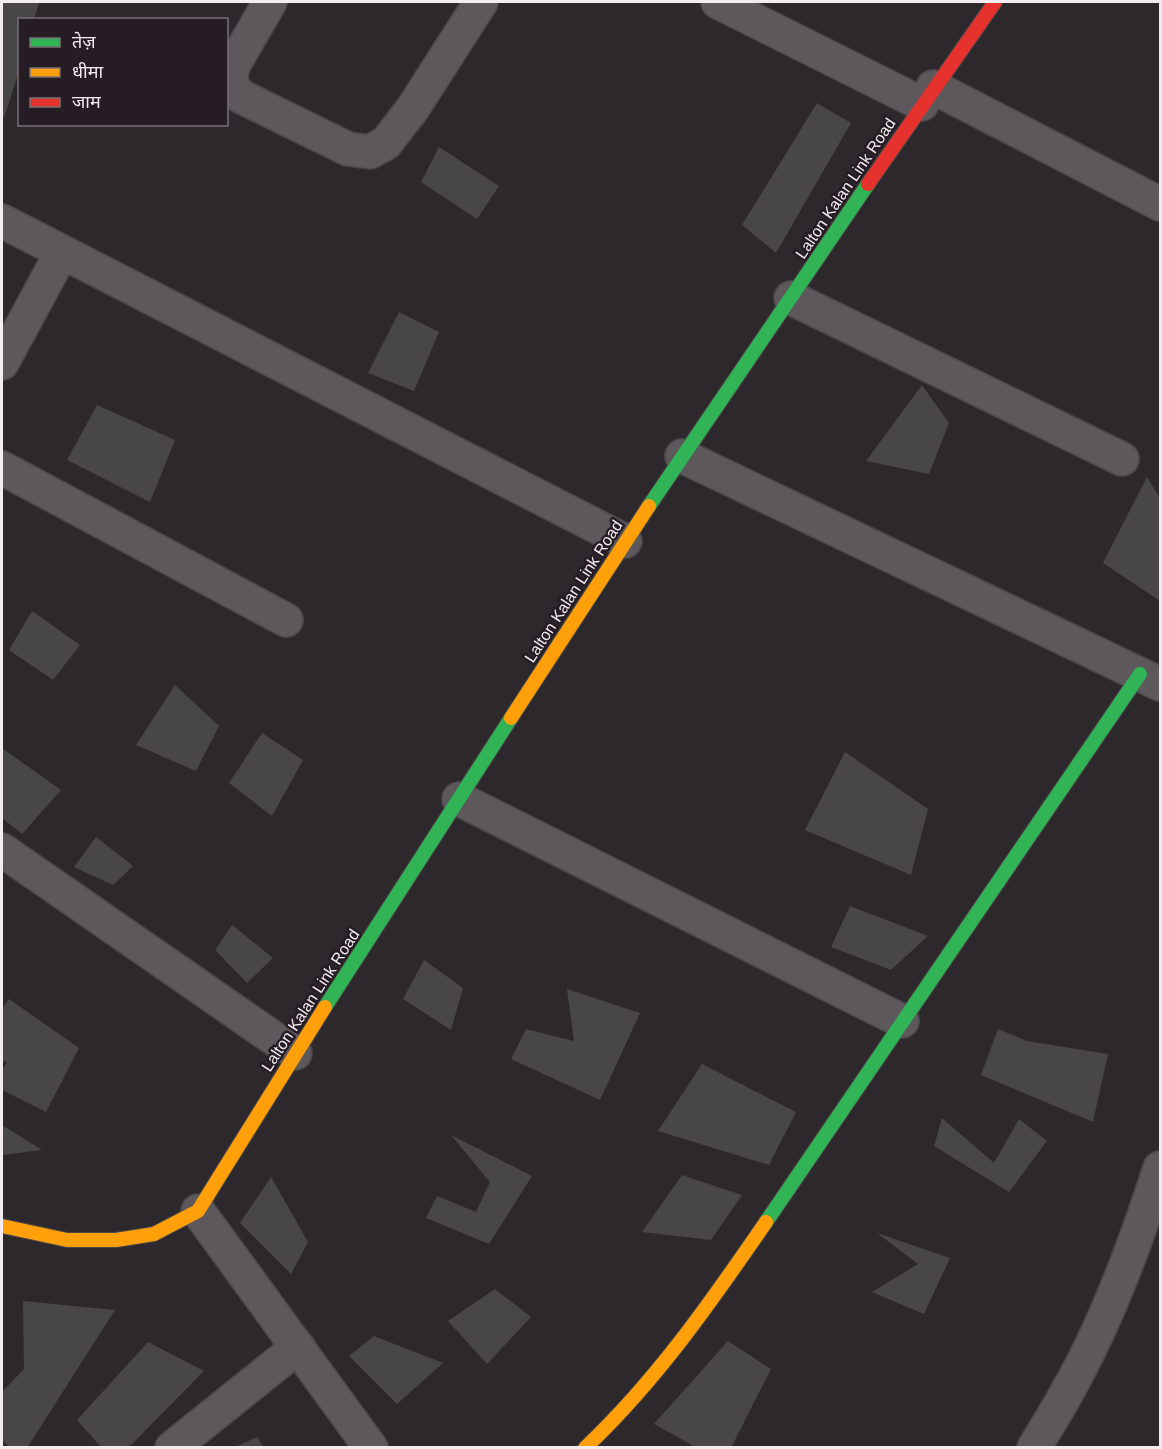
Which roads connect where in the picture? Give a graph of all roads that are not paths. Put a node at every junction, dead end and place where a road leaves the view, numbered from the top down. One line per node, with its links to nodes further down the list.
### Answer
1 (270, 2): 2 (street)
2 (481, 2)
3 (718, 2): 5 (street)
4 (995, 2): 5 (street, Lalton Kalan Link Road)
5 (928, 96): 6 (street); 9 (street, Lalton Kalan Link Road)
6 (1161, 204)
7 (2, 221): 8 (street)
8 (62, 252): 10 (street); 14 (street)
9 (791, 298): 11 (street, Lalton Kalan Link Road); 12 (street)
10 (2, 363)
11 (682, 456): 14 (street, Lalton Kalan Link Road); 16 (street)
12 (1122, 459)
13 (2, 468): 15 (street)
14 (625, 541): 17 (street, Lalton Kalan Link Road)
15 (285, 620)
16 (1150, 679): 19 (street)
17 (459, 799): 19 (street); 20 (street, Lalton Kalan Link Road)
18 (2, 850): 20 (street)
19 (902, 1021): 27 (street)
20 (295, 1053): 22 (street, Lalton Kalan Link Road)
21 (1161, 1168): 28 (street)
22 (198, 1211): 23 (street); 24 (street)
23 (2, 1226)
24 (298, 1347): 25 (street); 26 (street)
25 (172, 1448)
26 (371, 1448)
27 (585, 1448)
28 (1034, 1448)

